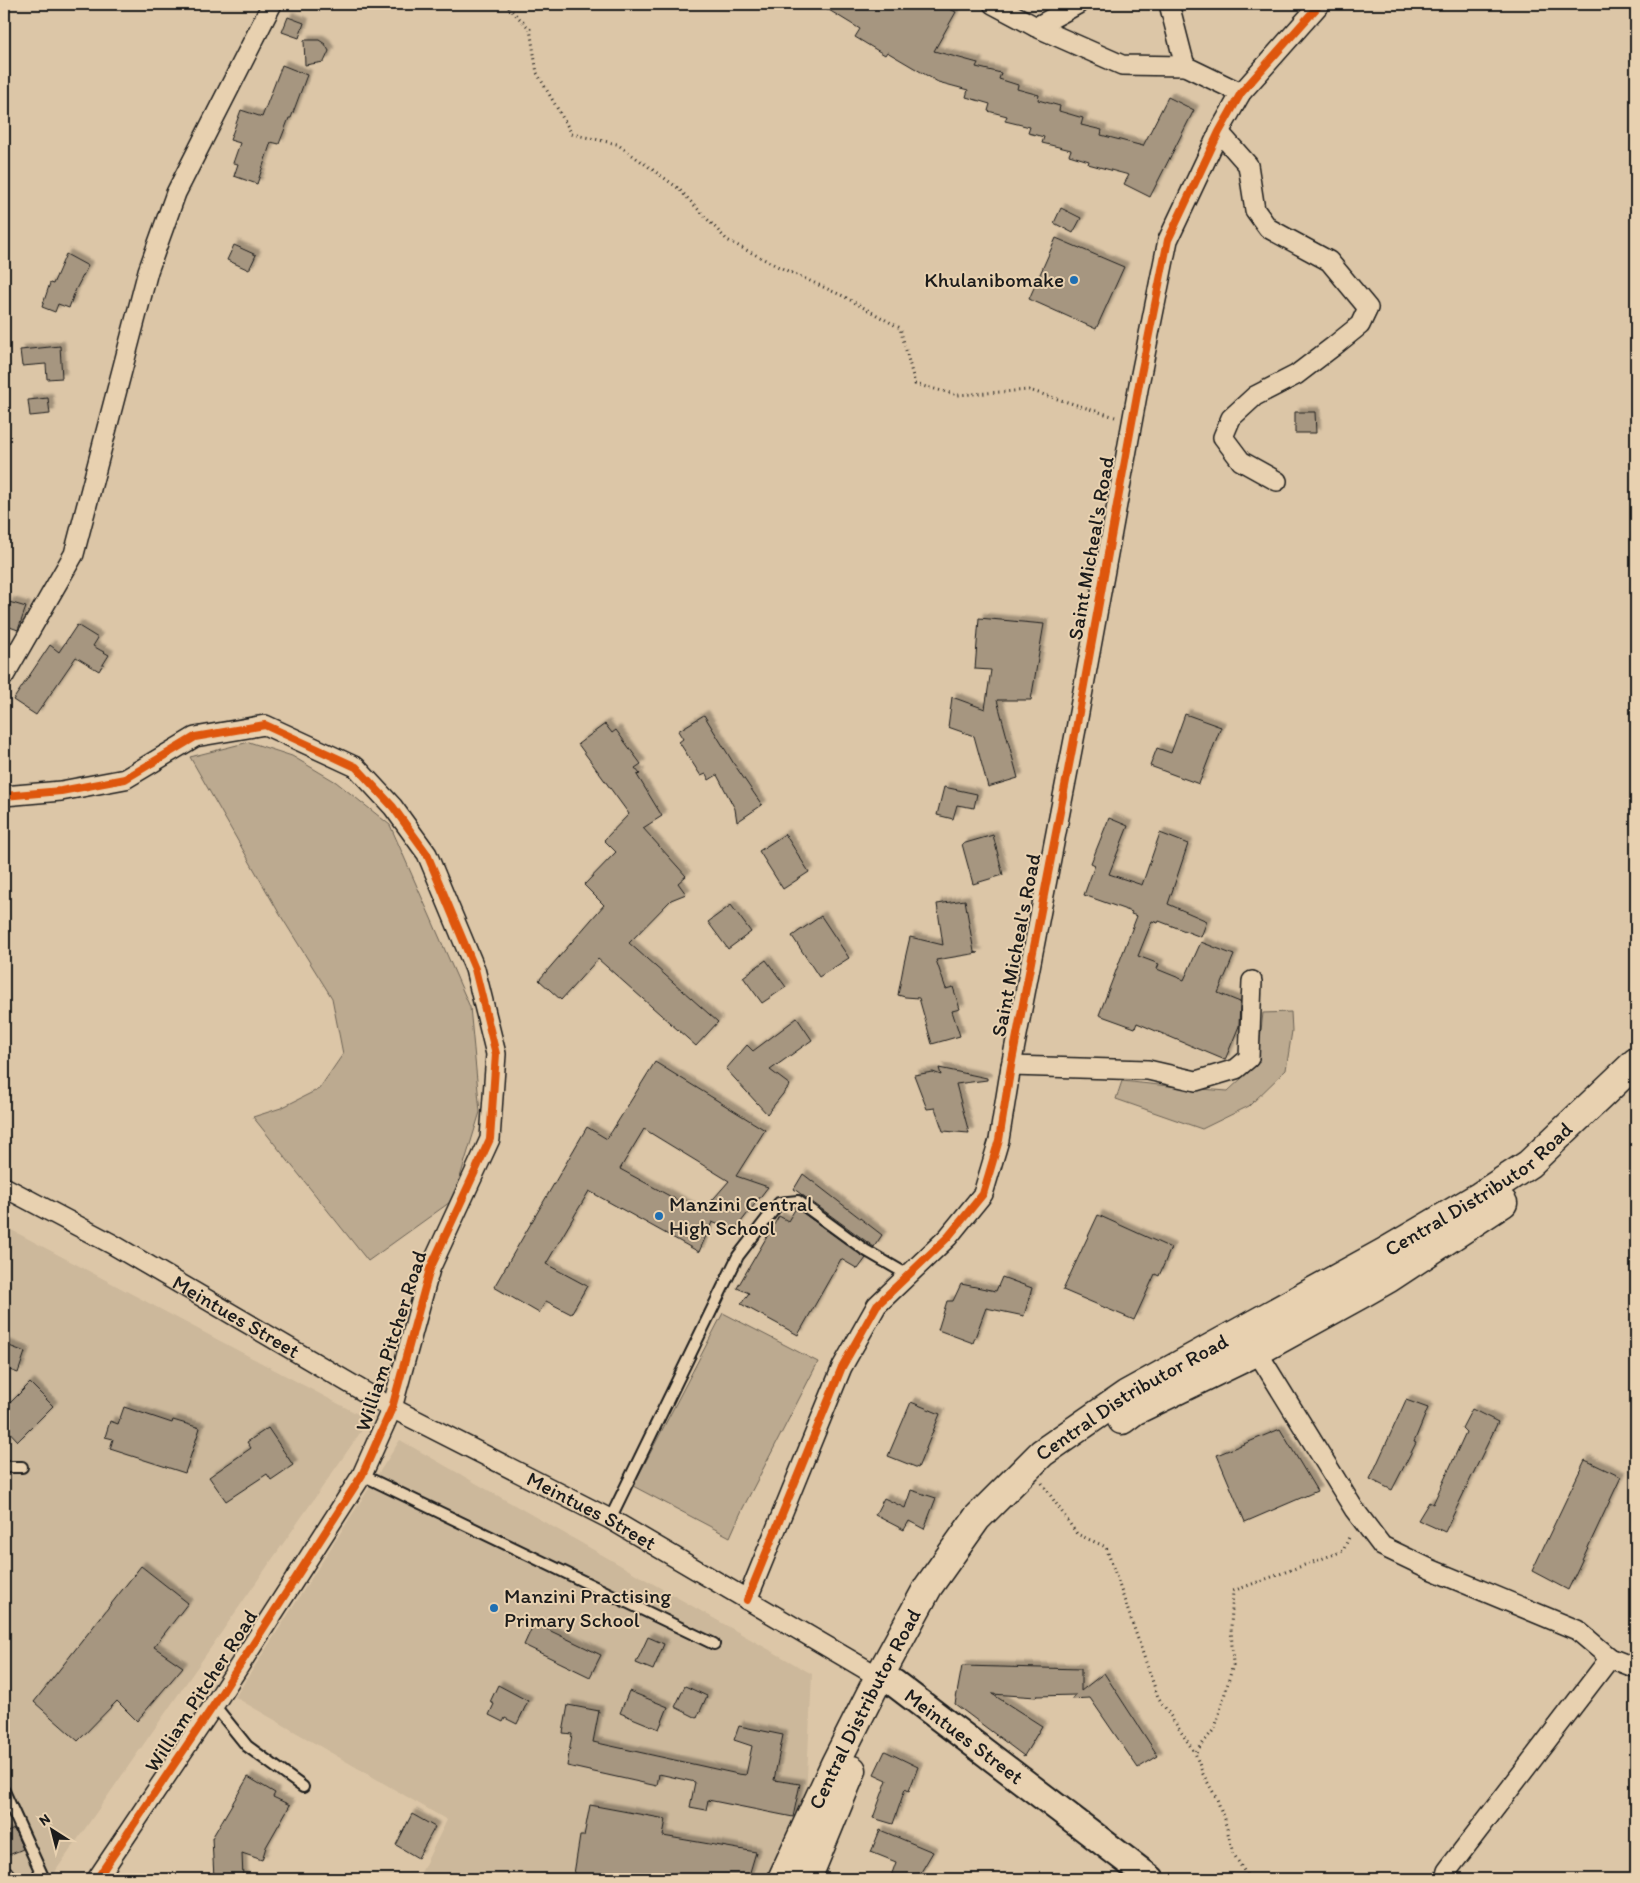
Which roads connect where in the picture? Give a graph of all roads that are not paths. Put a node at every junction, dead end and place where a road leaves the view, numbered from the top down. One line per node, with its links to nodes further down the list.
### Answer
1 (272, 4): 11 (street)
2 (993, 4): 6 (street)
3 (1078, 4): 6 (street)
4 (1169, 4): 7 (street)
5 (1320, 4): 8 (street, Saint Micheal's Road)
6 (1036, 27): 7 (street)
7 (1186, 66): 8 (street)
8 (1241, 93): 9 (street, Saint Micheal's Road)
9 (1219, 132): 10 (street); 15 (street, Saint Micheal's Road)
10 (1277, 481)
11 (4, 676)
12 (4, 796): 20 (street, William Pitcher Road)
13 (1252, 981): 15 (street)
14 (1636, 1062): 19 (highway, Central Distributor Road)
15 (1011, 1066): 18 (street, Saint Micheal's Road)
16 (1636, 1084): 19 (highway, Central Distributor Road)
17 (4, 1187): 20 (street, Meintues Street)
18 (908, 1275): 24 (lane); 25 (street, Saint Micheal's Road)
19 (1251, 1341): 27 (street); 29 (highway, Central Distributor Road); 29 (highway, Central Distributor Road)
20 (392, 1408): 23 (street, William Pitcher Road); 24 (street, Meintues Street)
21 (4, 1467): 22 (lane)
22 (22, 1467)
23 (362, 1474): 26 (lane); 30 (street, William Pitcher Road)
24 (610, 1519): 25 (street, Meintues Street)
25 (748, 1600): 29 (street, Meintues Street)
26 (714, 1644)
27 (1610, 1658): 28 (street); 40 (street)
28 (1636, 1668)
29 (886, 1680): 37 (highway, Central Distributor Road); 38 (highway, Central Distributor Road); 39 (street, Meintues Street)
30 (214, 1705): 31 (lane); 36 (street, William Pitcher Road)
31 (304, 1786)
32 (4, 1791): 35 (lane)
33 (4, 1875): 34 (street)
34 (7, 1879)
35 (44, 1879)
36 (97, 1879)
37 (782, 1879)
38 (807, 1879)
39 (1151, 1879)
40 (1445, 1879)

